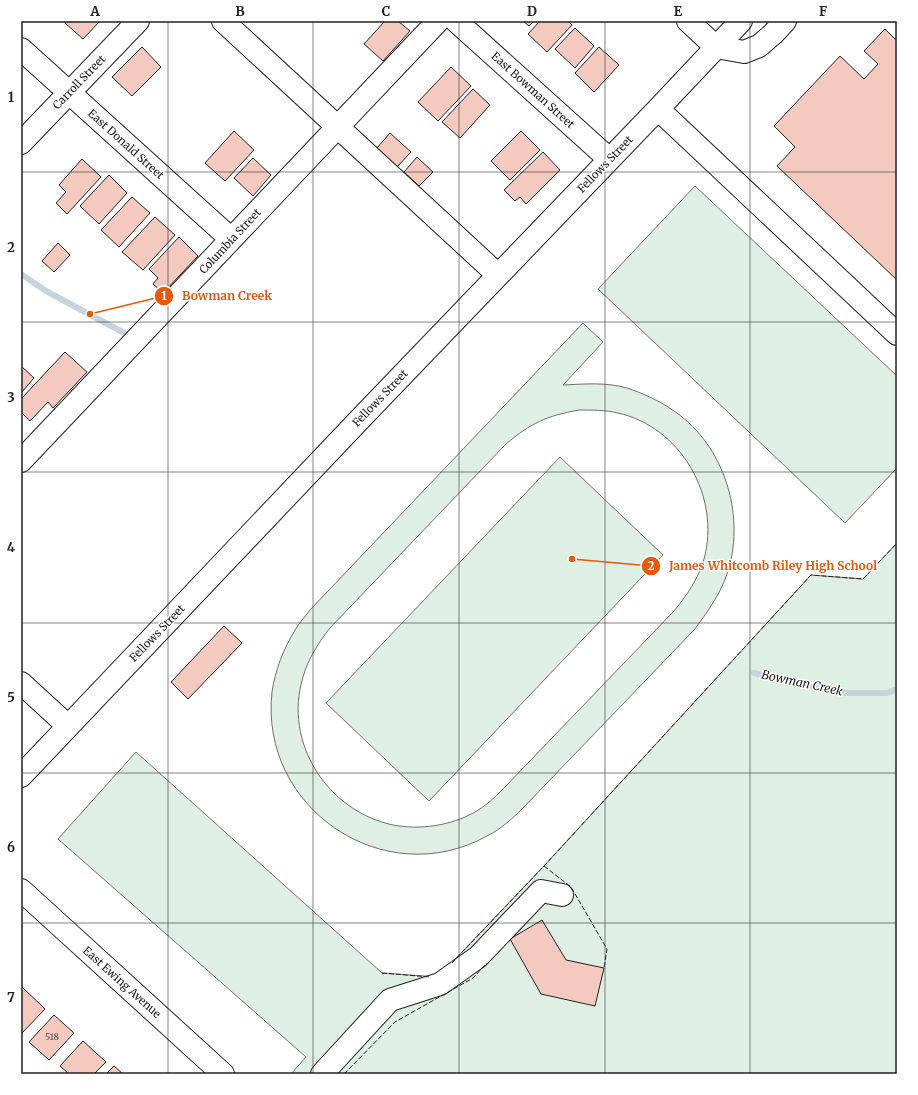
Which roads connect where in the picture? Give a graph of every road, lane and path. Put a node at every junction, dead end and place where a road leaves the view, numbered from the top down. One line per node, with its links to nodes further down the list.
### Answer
1 (138, 21): 10 (street, Carroll Street)
2 (223, 21): 12 (street)
3 (438, 21): 12 (street, Columbia Street)
4 (456, 21): 14 (street, East Bowman Street)
5 (688, 21): 8 (street)
6 (741, 21): 8 (street, Fellows Street)
7 (785, 21): 8 (street)
8 (716, 47): 11 (street, Fellows Street)
9 (21, 49): 10 (street, East Donald Street)
10 (69, 92): 13 (street, Carroll Street); 15 (street, East Donald Street)
11 (658, 109): 14 (street, Fellows Street); 17 (street)
12 (338, 128): 15 (street, Columbia Street); 16 (street)
13 (21, 143)
14 (609, 159): 16 (street, Fellows Street)
15 (231, 239): 18 (street, Columbia Street)
16 (498, 275): 20 (street, Fellows Street)
17 (897, 334)
18 (21, 461)
19 (21, 683): 20 (street)
20 (68, 726): 21 (street, Fellows Street)
21 (21, 776)
22 (21, 890): 24 (street, East Ewing Avenue)
23 (562, 895): 25 (street)
24 (223, 1074)
25 (322, 1074)

